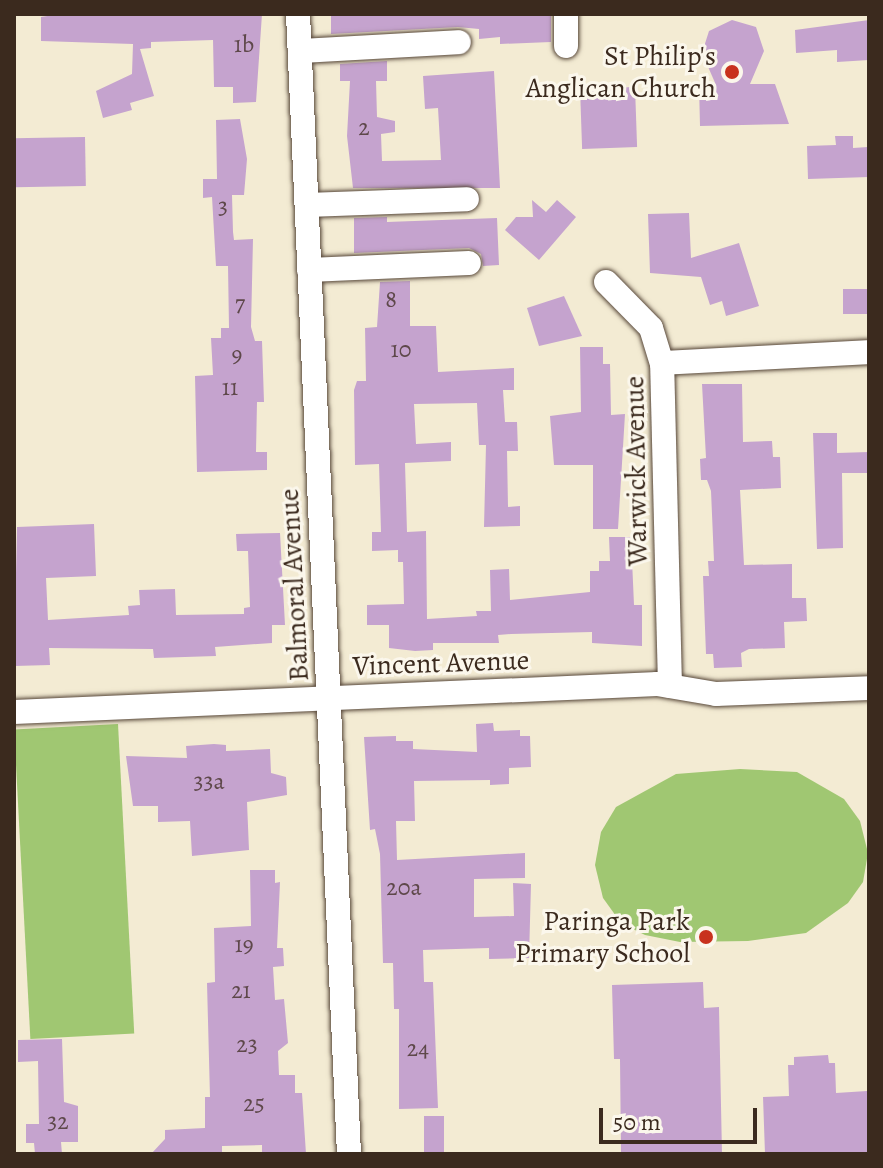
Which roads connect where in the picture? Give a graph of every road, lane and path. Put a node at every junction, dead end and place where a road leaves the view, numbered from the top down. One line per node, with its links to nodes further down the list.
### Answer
1 (298, 14): 5 (street, Balmoral Avenue)
2 (566, 14): 4 (street)
3 (459, 42): 5 (street)
4 (566, 46)
5 (300, 51): 7 (street, Balmoral Avenue)
6 (467, 199): 7 (street)
7 (307, 205): 9 (street, Balmoral Avenue)
8 (469, 263): 9 (street)
9 (309, 270): 15 (street, Balmoral Avenue)
10 (606, 282): 12 (street)
11 (869, 352): 12 (street, Warwick Avenue)
12 (662, 363): 13 (street, Warwick Avenue)
13 (670, 686): 14 (street, Vincent Avenue); 15 (street, Vincent Avenue)
14 (869, 688)
15 (329, 698): 16 (street, Vincent Avenue); 17 (street, Balmoral Avenue)
16 (14, 712)
17 (349, 1154)

